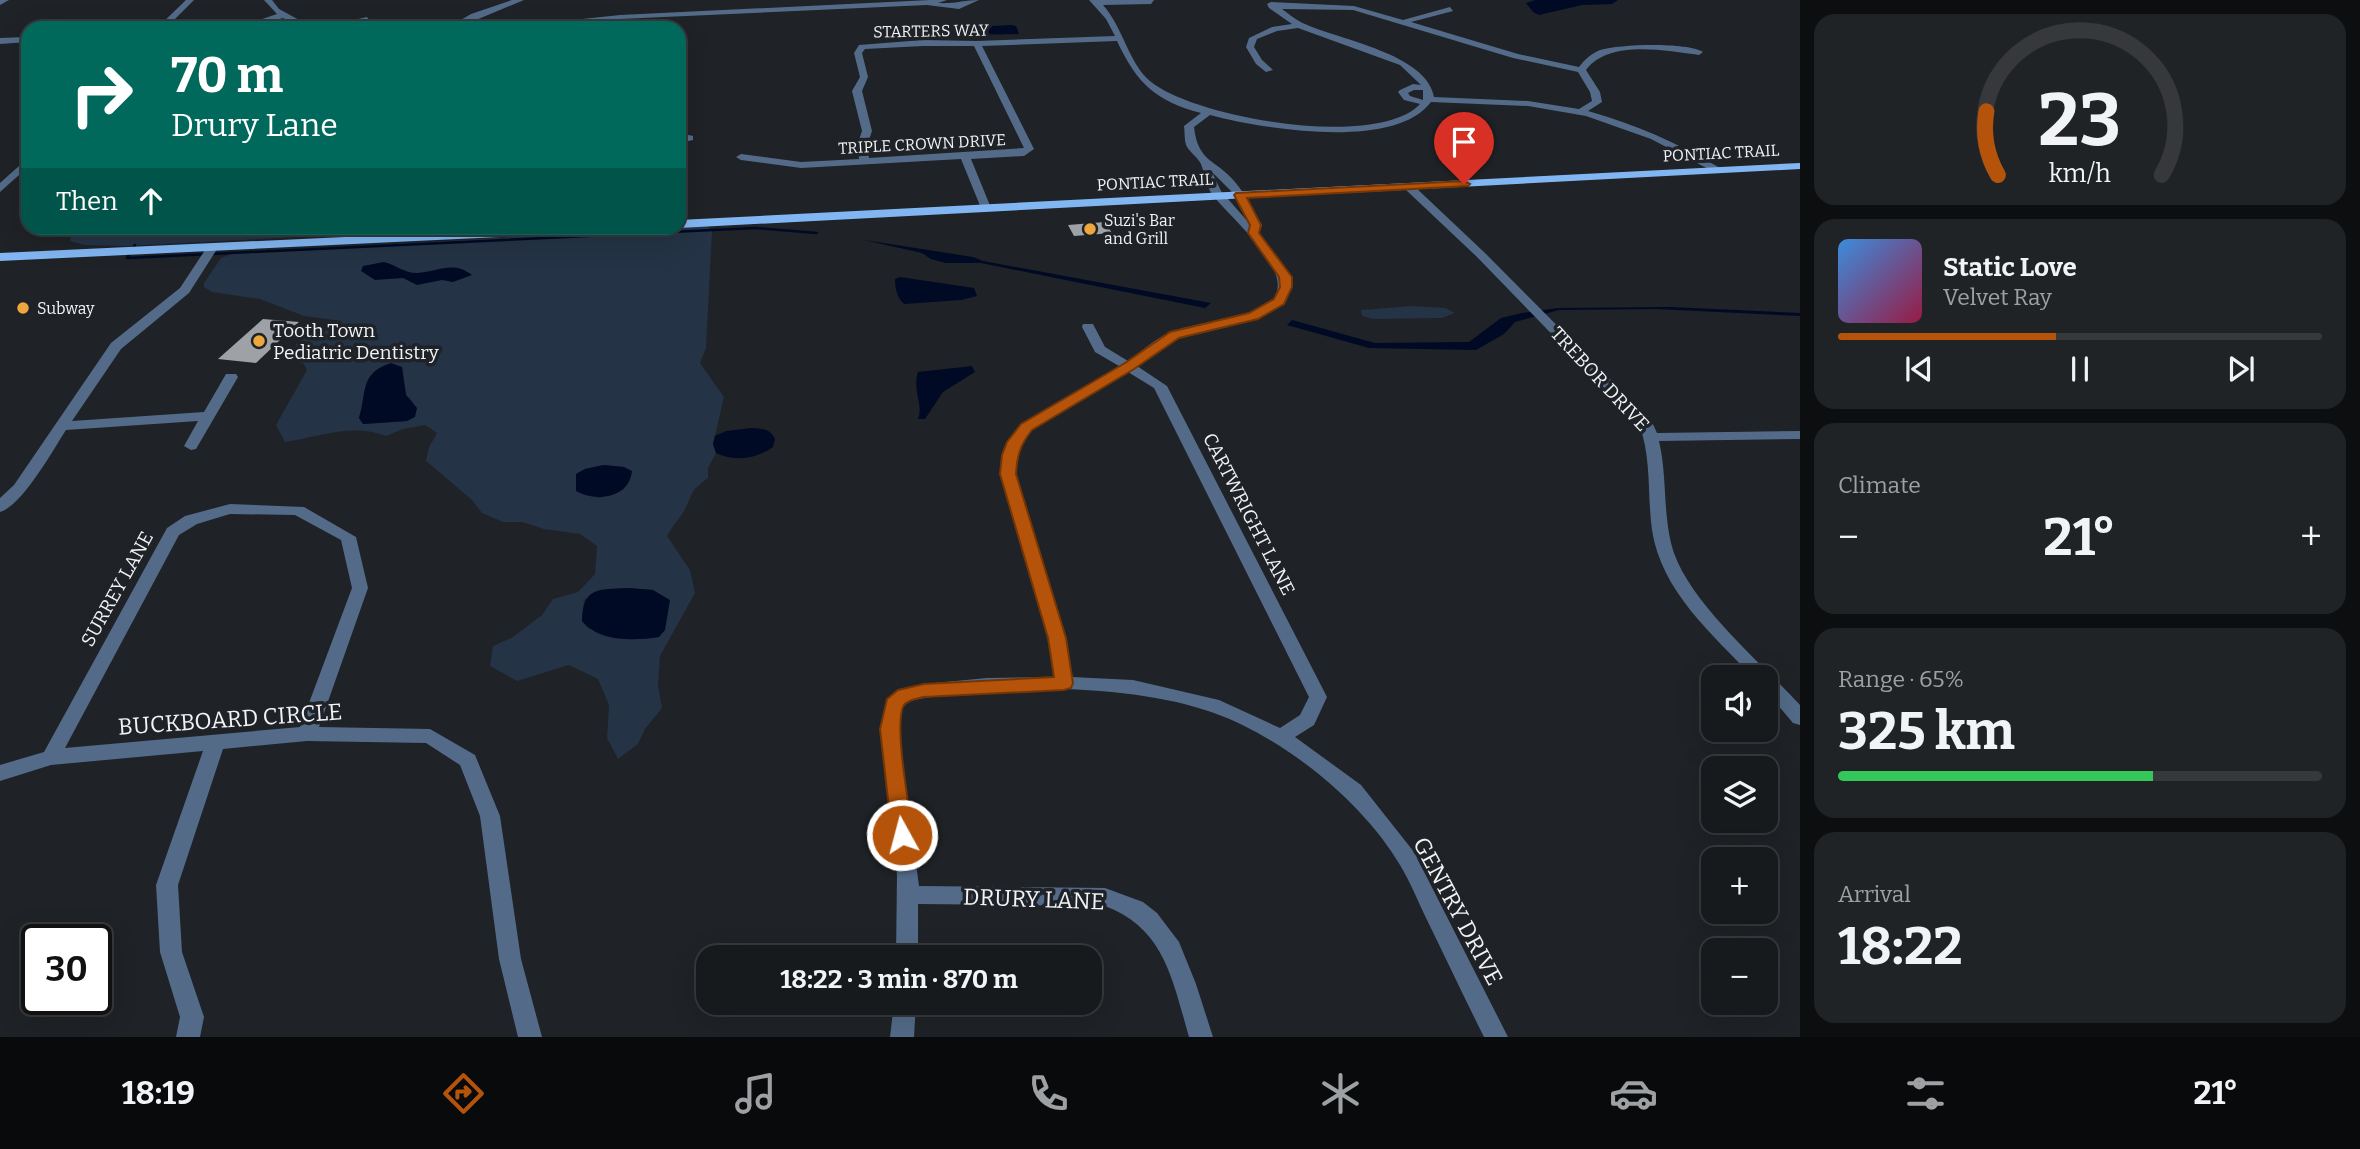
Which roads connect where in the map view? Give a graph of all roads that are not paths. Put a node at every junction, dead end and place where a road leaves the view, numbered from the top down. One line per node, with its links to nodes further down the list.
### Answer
1 (5, 0): 10 (street)
2 (190, 0): 15 (street)
3 (268, 0): 13 (street)
4 (520, 0): 19 (street)
5 (943, 0): 11 (street)
6 (973, 2): 11 (street)
7 (1095, 2): 8 (street); 23 (street)
8 (1151, 2)
9 (1269, 3): 21 (street); 22 (street)
10 (0, 4)
11 (929, 4): 20 (street)
12 (1450, 9): 21 (street)
13 (283, 15): 16 (street); 17 (street)
14 (368, 19): 18 (street)
15 (168, 21)
16 (263, 21)
17 (295, 21)
18 (358, 21)
19 (464, 21)
20 (582, 21)
21 (1406, 22): 29 (street)
22 (1299, 25): 28 (street); 30 (street)
23 (1122, 38): 26 (street, STARTERS WAY); 32 (street)
24 (21, 40): 25 (street)
25 (0, 41)
26 (977, 44): 35 (street, TRIPLE CROWN DRIVE); 36 (street, STARTERS WAY)
27 (1699, 52): 29 (street)
28 (1269, 70)
29 (1581, 70): 31 (street)
30 (1428, 96): 31 (street); 32 (street)
31 (1582, 111): 33 (street)
32 (1207, 113): 37 (street)
33 (1662, 140): 40 (street); 41 (street)
34 (741, 157): 36 (street, TRIPLE CROWN DRIVE)
35 (966, 158): 36 (street, TRIPLE CROWN DRIVE); 46 (street)
36 (865, 162)
37 (1206, 164): 44 (street); 45 (street)
38 (1800, 166): 40 (main road, PONTIAC TRAIL)
39 (21, 168): 43 (street)
40 (1716, 170): 41 (main road, PONTIAC TRAIL)
41 (1699, 171): 42 (main road, PONTIAC TRAIL)
42 (1409, 187): 44 (main road, PONTIAC TRAIL); 58 (street, TREBOR DRIVE)
43 (0, 189)
44 (1240, 195): 45 (main road, PONTIAC TRAIL); 48 (street)
45 (1219, 197): 46 (main road, PONTIAC TRAIL); 48 (street)
46 (986, 208): 47 (main road, PONTIAC TRAIL)
47 (686, 224)
48 (1254, 233): 53 (street)
49 (453, 235): 50 (main road)
50 (213, 246): 51 (main road); 56 (street)
51 (0, 257)
52 (1088, 327): 53 (street, CARTWRIGHT LANE)
53 (1129, 366): 62 (street); 66 (street, CARTWRIGHT LANE)
54 (231, 377): 55 (street)
55 (209, 416): 56 (street); 59 (street)
56 (61, 426): 60 (street)
57 (1800, 435): 58 (street)
58 (1653, 437): 61 (street, TREBOR DRIVE)
59 (191, 446)
60 (0, 506)
61 (1753, 665)
62 (1064, 683): 66 (street, GENTRY DRIVE); 70 (street, GENTRY DRIVE)
63 (1778, 693): 64 (street, TREBOR DRIVE)
64 (1800, 718)
65 (307, 734): 67 (street, BUCKBOARD CIRCLE); 68 (street, SURREY LANE); 74 (street, BUCKBOARD CIRCLE)
66 (1281, 737): 77 (street, GENTRY DRIVE)
67 (216, 742): 68 (street, BUCKBOARD CIRCLE); 73 (street)
68 (51, 757): 69 (street, BUCKBOARD CIRCLE)
69 (0, 773)
70 (909, 895): 71 (street); 76 (street, DRURY LANE)
71 (907, 945)
72 (904, 1015): 75 (street)
73 (188, 1037)
74 (530, 1037)
75 (902, 1037)
76 (1201, 1037)
77 (1496, 1037)

